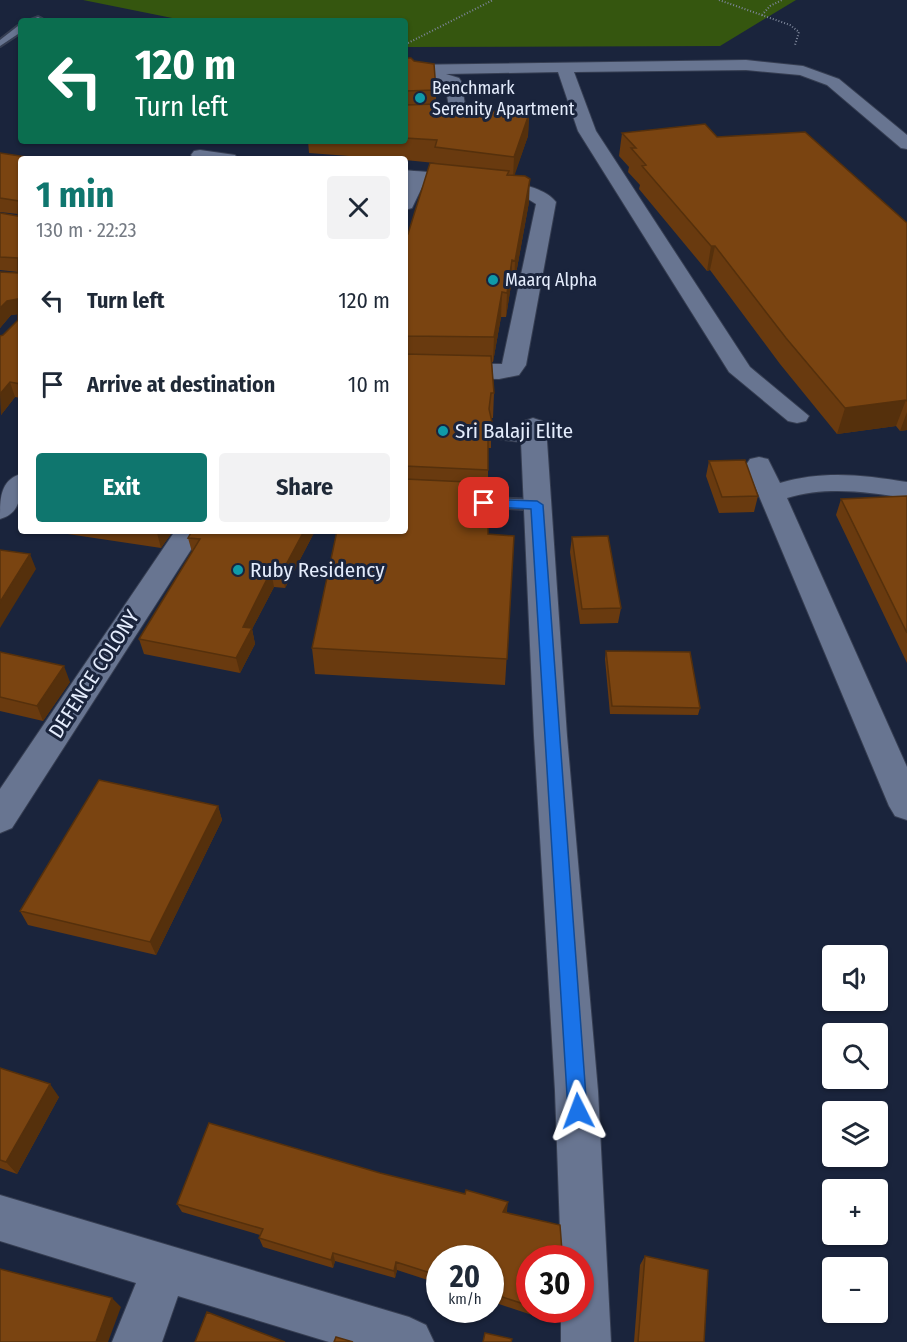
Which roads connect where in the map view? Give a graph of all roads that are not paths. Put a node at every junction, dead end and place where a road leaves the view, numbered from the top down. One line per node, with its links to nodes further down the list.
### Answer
1 (18, 30): 2 (lane)
2 (0, 44)
3 (564, 67): 4 (street); 8 (street); 13 (street)
4 (408, 70)
5 (408, 77): 6 (street)
6 (408, 120)
7 (212, 144): 9 (street)
8 (907, 144)
9 (198, 156)
10 (412, 176): 11 (street); 12 (street)
11 (408, 192)
12 (408, 370)
13 (797, 416)
14 (523, 431): 20 (street)
15 (759, 465): 18 (street)
16 (18, 486): 21 (street)
17 (907, 490): 18 (street)
18 (772, 494): 23 (street)
19 (449, 501): 20 (lane)
20 (537, 505): 29 (street)
21 (0, 510)
22 (191, 540): 24 (street, DEFENCE COLONY)
23 (907, 806)
24 (0, 818)
25 (0, 1218): 26 (street)
26 (165, 1268): 27 (street); 28 (street)
27 (136, 1342)
28 (409, 1342)
29 (586, 1342)

